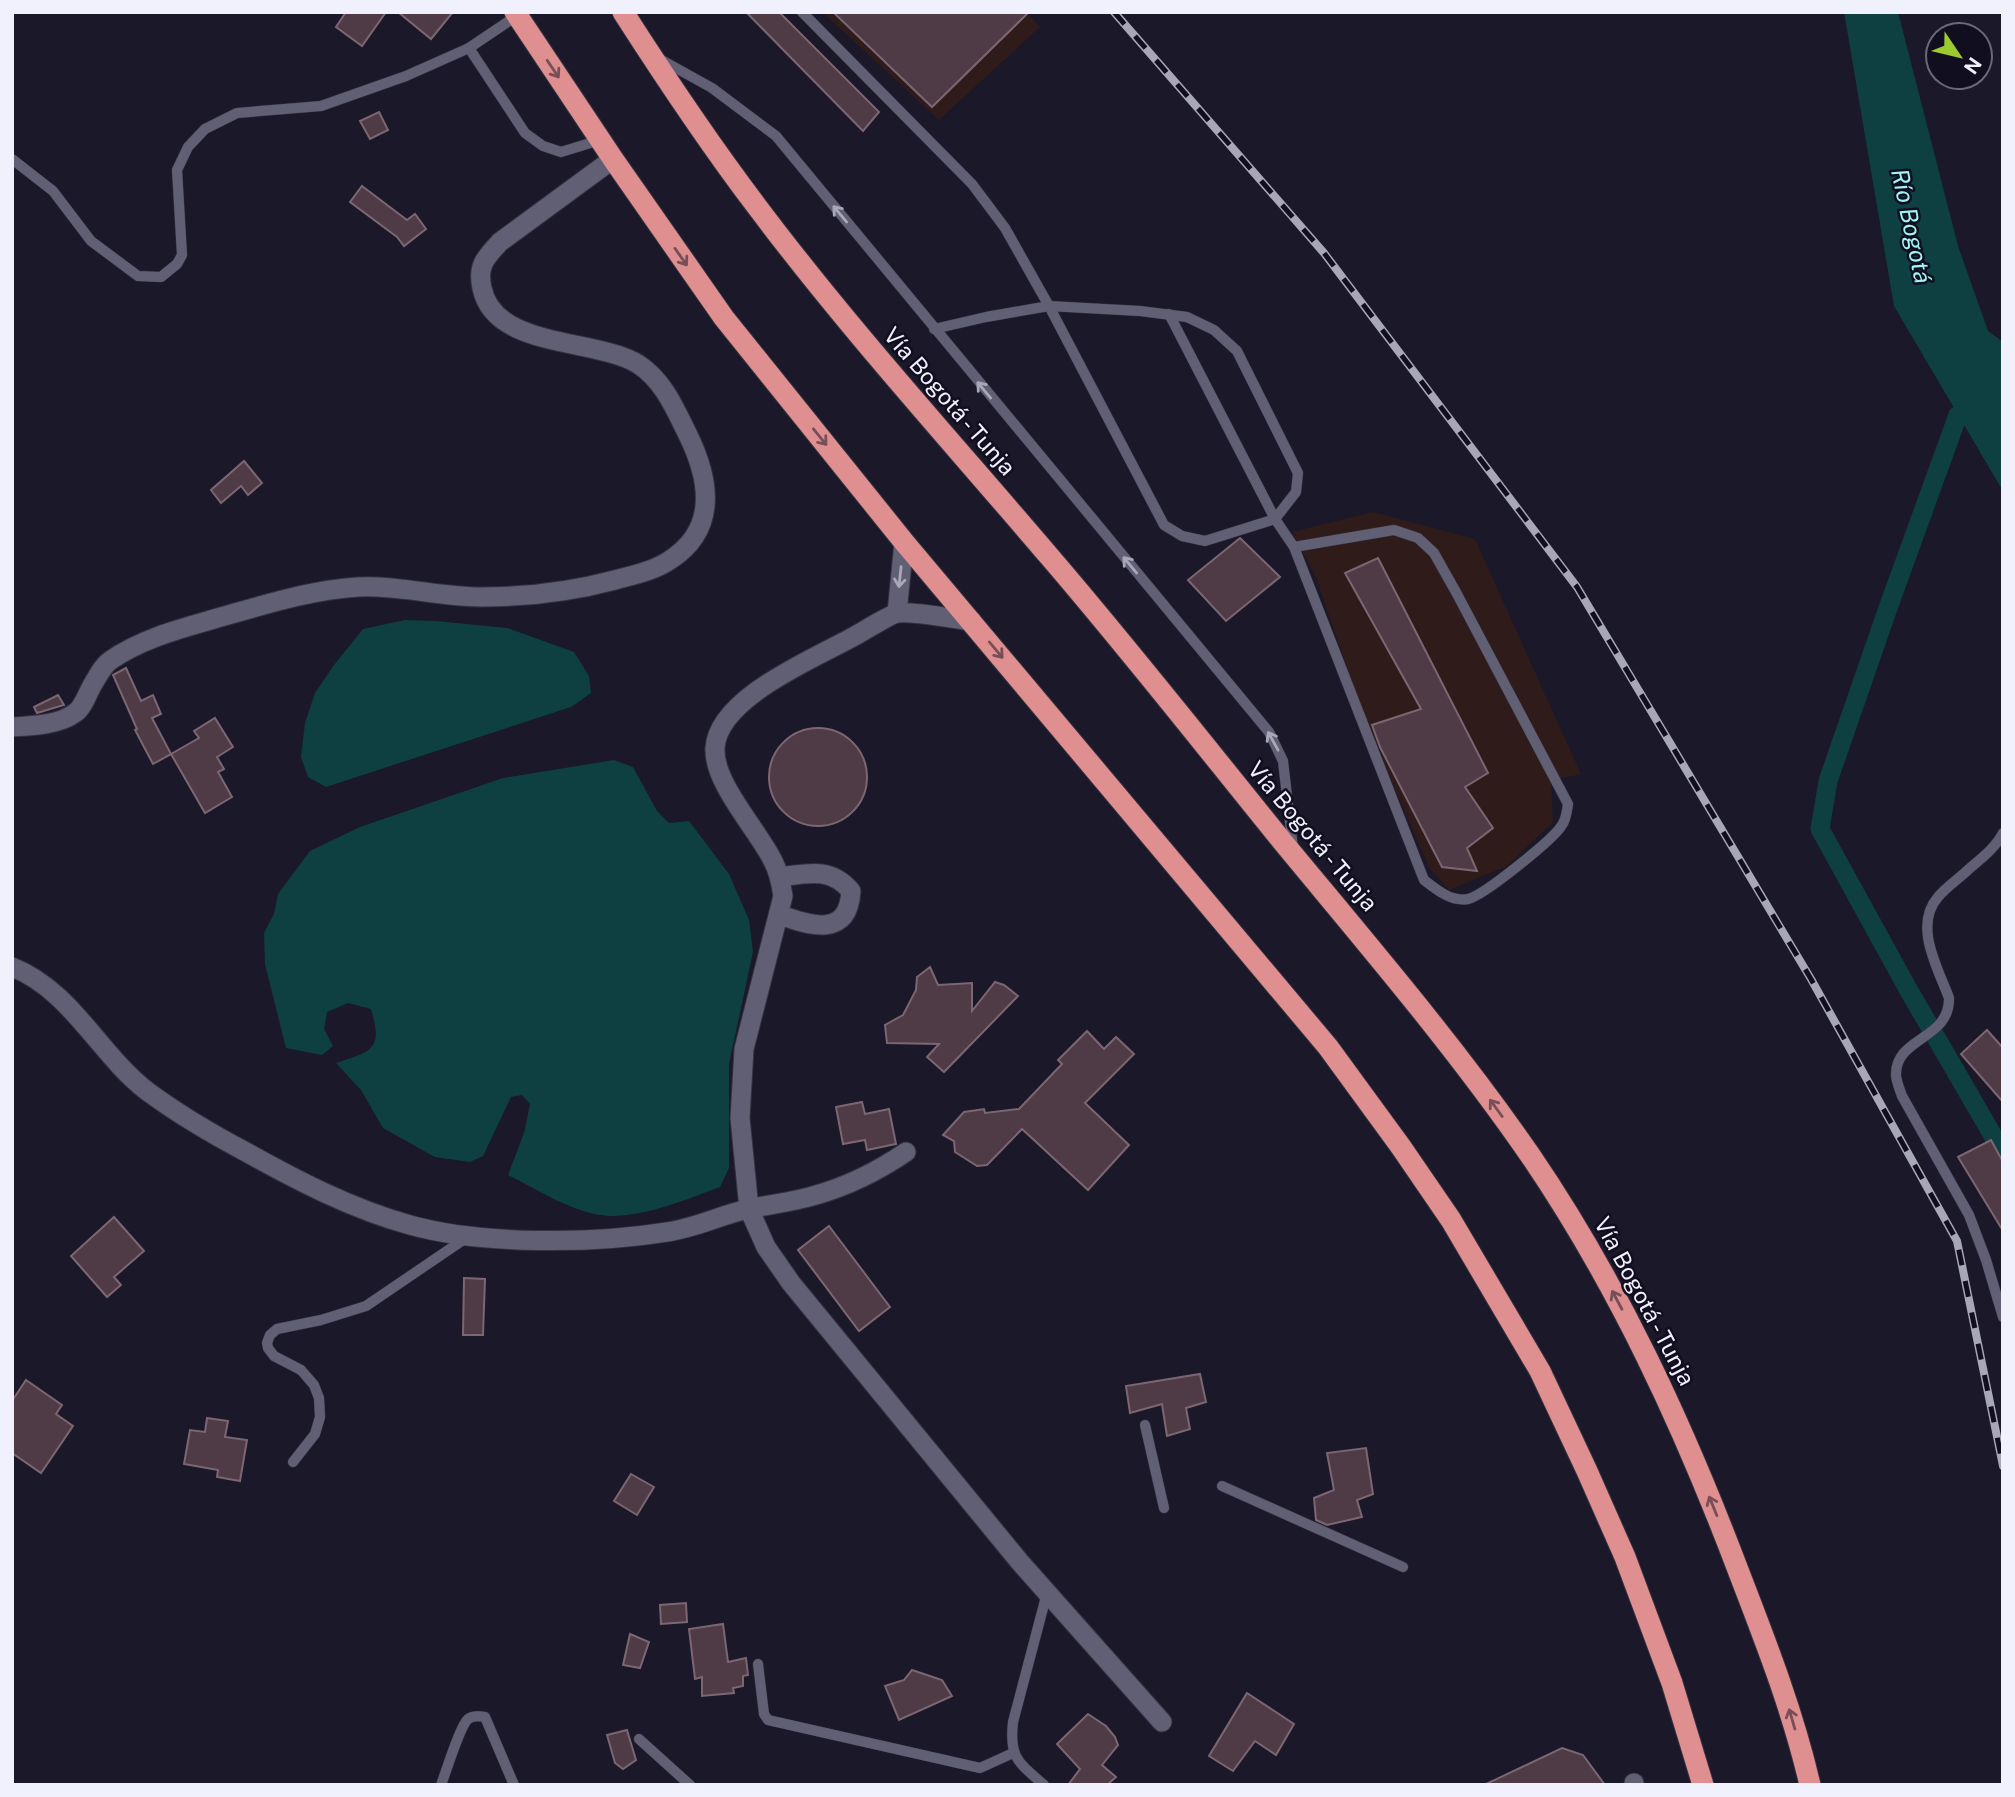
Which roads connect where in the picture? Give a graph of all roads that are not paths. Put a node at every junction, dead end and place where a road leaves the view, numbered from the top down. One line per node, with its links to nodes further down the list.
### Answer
1 (623, 12): 5 (highway, Vía Bogotá - Tunja)
2 (802, 12): 9 (lane)
3 (516, 14): 4 (lane); 6 (highway, one-way to 6)
4 (469, 48): 6 (lane); 7 (lane)
5 (650, 53): 11 (lane, one-way to 5); 19 (highway, Vía Bogotá - Tunja)
6 (601, 140): 8 (highway)
7 (12, 159)
8 (613, 159): 13 (highway, one-way to 13); 17 (street)
9 (1049, 306): 10 (lane); 11 (lane); 12 (lane)
10 (1169, 314): 12 (lane); 12 (lane)
11 (934, 329): 19 (lane, one-way to 11)
12 (1275, 519): 14 (lane)
13 (904, 542): 15 (street, one-way to 15); 16 (highway)
14 (1294, 547): 14 (lane)
15 (897, 613): 16 (street); 20 (street)
16 (972, 621): 41 (highway, one-way to 41)
17 (12, 727)
18 (2003, 833): 26 (lane)
19 (1294, 855): 42 (highway, Vía Bogotá - Tunja, one-way to 19)
20 (780, 877): 21 (street); 21 (street)
21 (780, 915): 24 (street)
22 (12, 967): 25 (street)
23 (906, 1152): 24 (street)
24 (749, 1209): 25 (street); 32 (street)
25 (469, 1235): 28 (lane)
26 (2003, 1317)
27 (1145, 1425): 30 (lane)
28 (293, 1462)
29 (1222, 1486): 31 (lane)
30 (1164, 1508)
31 (1403, 1567)
32 (1048, 1593): 34 (street); 36 (lane)
33 (758, 1664): 36 (lane)
34 (1162, 1722)
35 (639, 1739): 39 (lane)
36 (1013, 1753): 40 (lane)
37 (441, 1785): 38 (lane)
38 (514, 1785)
39 (690, 1785)
40 (1044, 1785)
41 (1703, 1785)
42 (1810, 1785)

